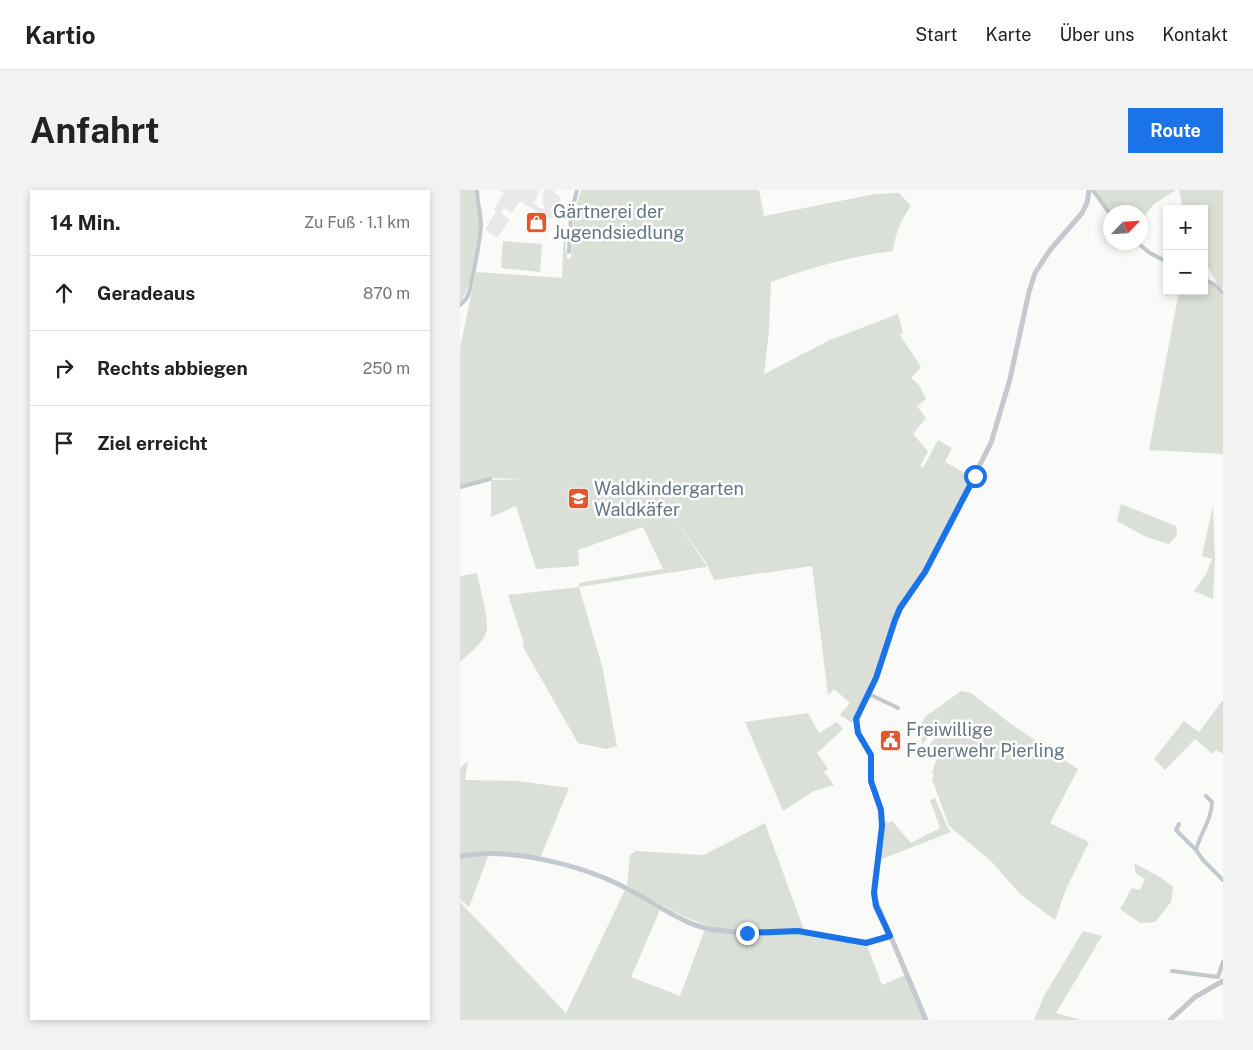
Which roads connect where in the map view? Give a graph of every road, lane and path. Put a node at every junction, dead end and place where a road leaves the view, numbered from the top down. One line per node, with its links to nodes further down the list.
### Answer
1 (477, 190): 10 (street)
2 (577, 190): 6 (street)
3 (1091, 190): 4 (street); 13 (main road)
4 (1103, 205)
5 (1145, 250): 7 (street)
6 (569, 252)
7 (1163, 260)
8 (1208, 280): 9 (street)
9 (1223, 293)
10 (460, 305)
11 (490, 479): 12 (street)
12 (460, 487)
13 (869, 694): 14 (street); 20 (main road)
14 (898, 708)
15 (1206, 796): 17 (street)
16 (1179, 824): 17 (street)
17 (1196, 850): 19 (street)
18 (460, 856): 20 (main road)
19 (1223, 880)
20 (890, 936): 24 (main road)
21 (1223, 962): 23 (street)
22 (1172, 971): 23 (street)
23 (1221, 980): 25 (main road)
24 (926, 1020)
25 (1170, 1020)

